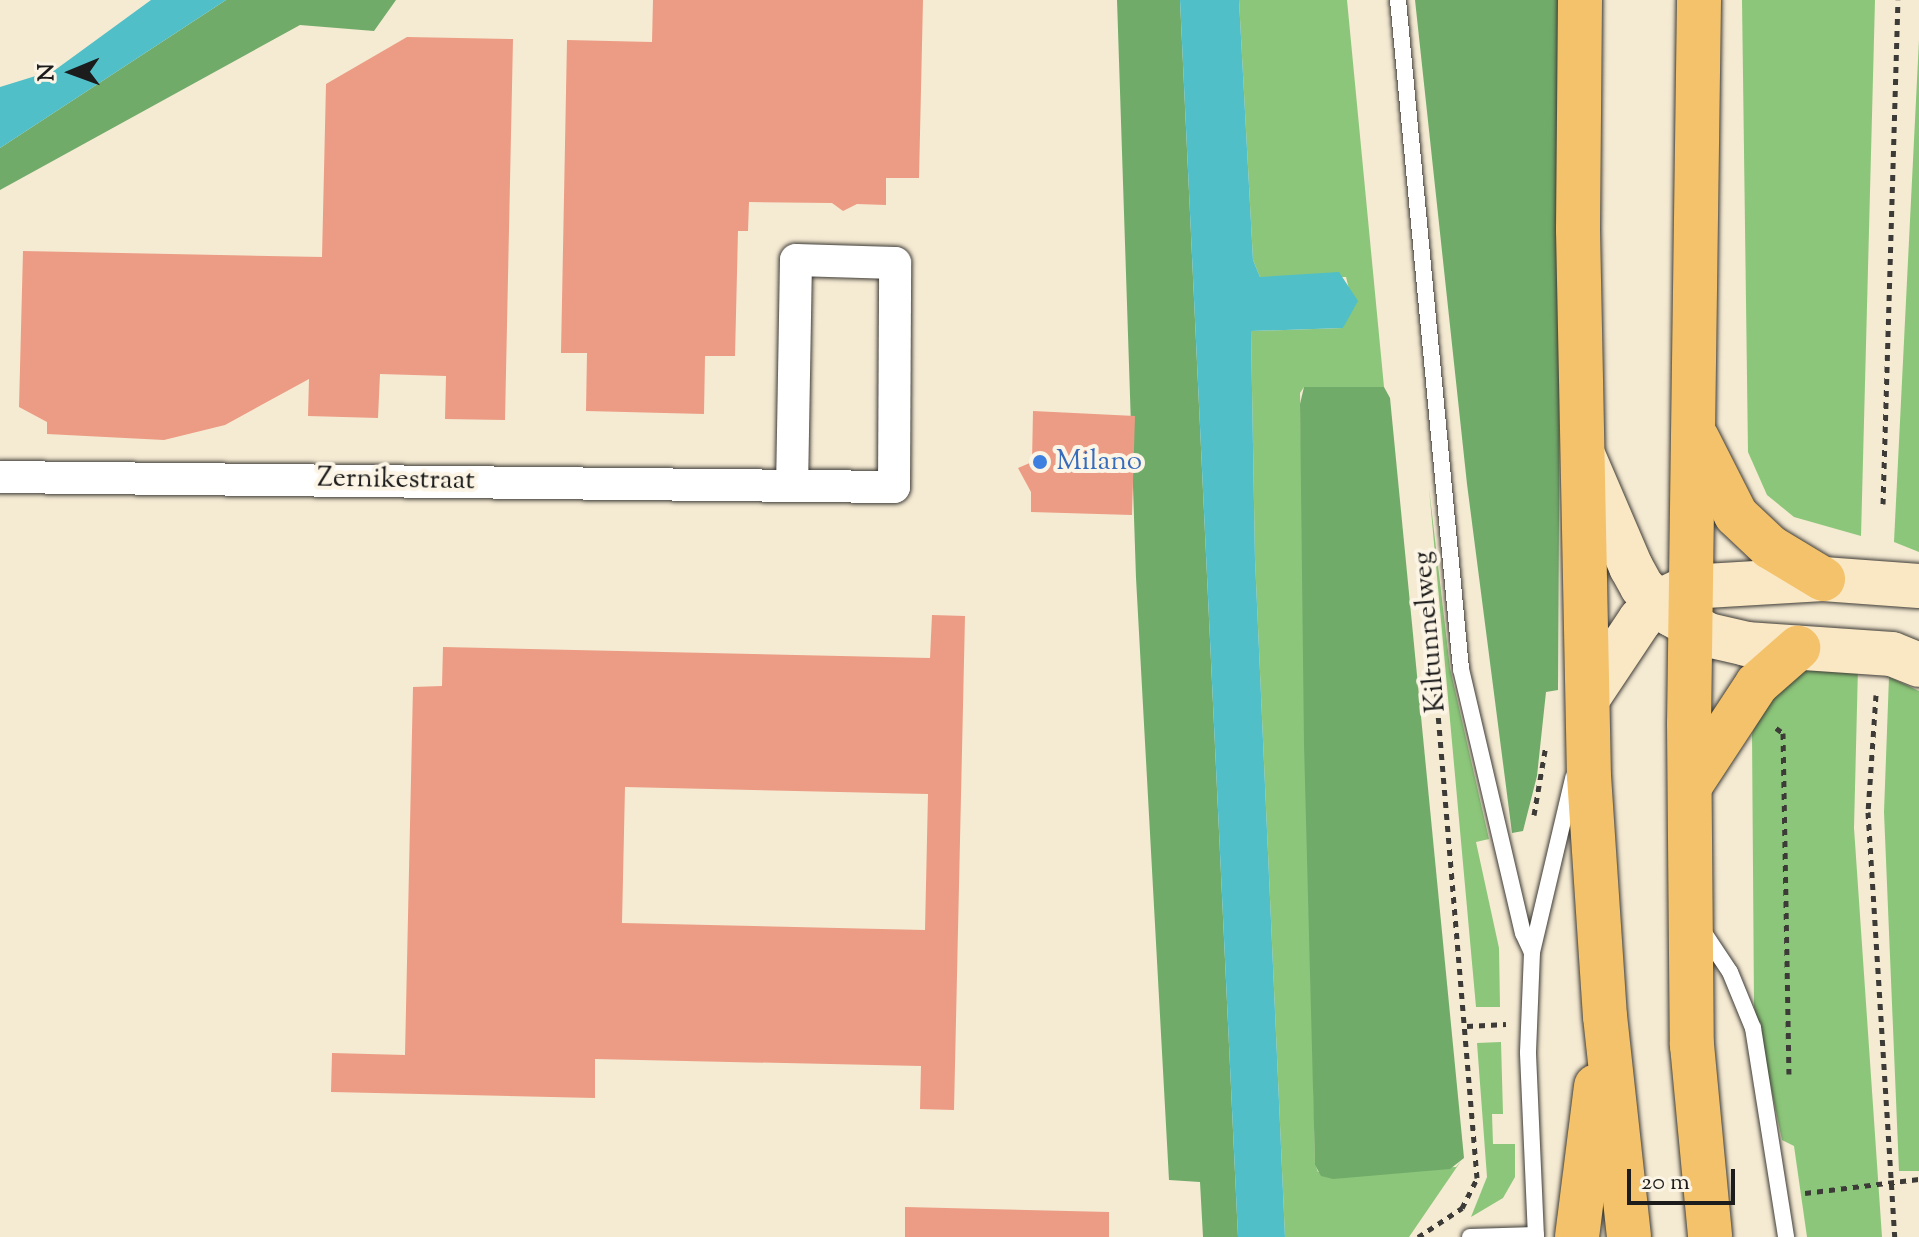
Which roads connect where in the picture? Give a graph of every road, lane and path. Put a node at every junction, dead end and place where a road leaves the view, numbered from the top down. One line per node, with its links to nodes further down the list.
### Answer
1 (1398, 0): 20 (lane, Kiltunnelweg)
2 (1580, 0): 6 (main road, Kiltunnelweg)
3 (1699, 0): 5 (main road)
4 (1898, 0): 9 (path)
5 (1692, 425): 10 (main road); 12 (main road)
6 (1582, 455): 12 (street); 17 (main road, Kiltunnelweg)
7 (0, 477): 8 (street, Zernikestraat)
8 (792, 484): 8 (street, Zernikestraat)
9 (1883, 504)
10 (1823, 579): 11 (street); 12 (street)
11 (1919, 586)
12 (1678, 605): 13 (street); 17 (street); 18 (main road)
13 (1798, 648): 14 (street); 18 (main road)
14 (1919, 665)
15 (1434, 673): 23 (path, Kiltunnelweg)
16 (1876, 695): 25 (path)
17 (1588, 698): 20 (lane, Kiltunnelweg); 21 (main road, Kiltunnelweg)
18 (1690, 786): 19 (main road)
19 (1691, 912): 33 (main road); 34 (lane)
20 (1532, 952): 27 (lane, Kiltunnelweg)
21 (1605, 1016): 27 (main road, Kiltunnelweg); 30 (main road, Kiltunnelweg); 31 (main road, Kiltunnelweg); 32 (main road, Kiltunnelweg)
22 (1513, 1024): 23 (path)
23 (1467, 1026): 28 (path, Kiltunnelweg)
24 (1919, 1179): 25 (path)
25 (1889, 1181): 26 (path); 35 (path)
26 (1824, 1190)
27 (1549, 1236): 29 (lane)
28 (1418, 1237)
29 (1470, 1237)
30 (1593, 1237)
31 (1610, 1237)
32 (1629, 1237)
33 (1710, 1237)
34 (1786, 1237)
35 (1895, 1237)

